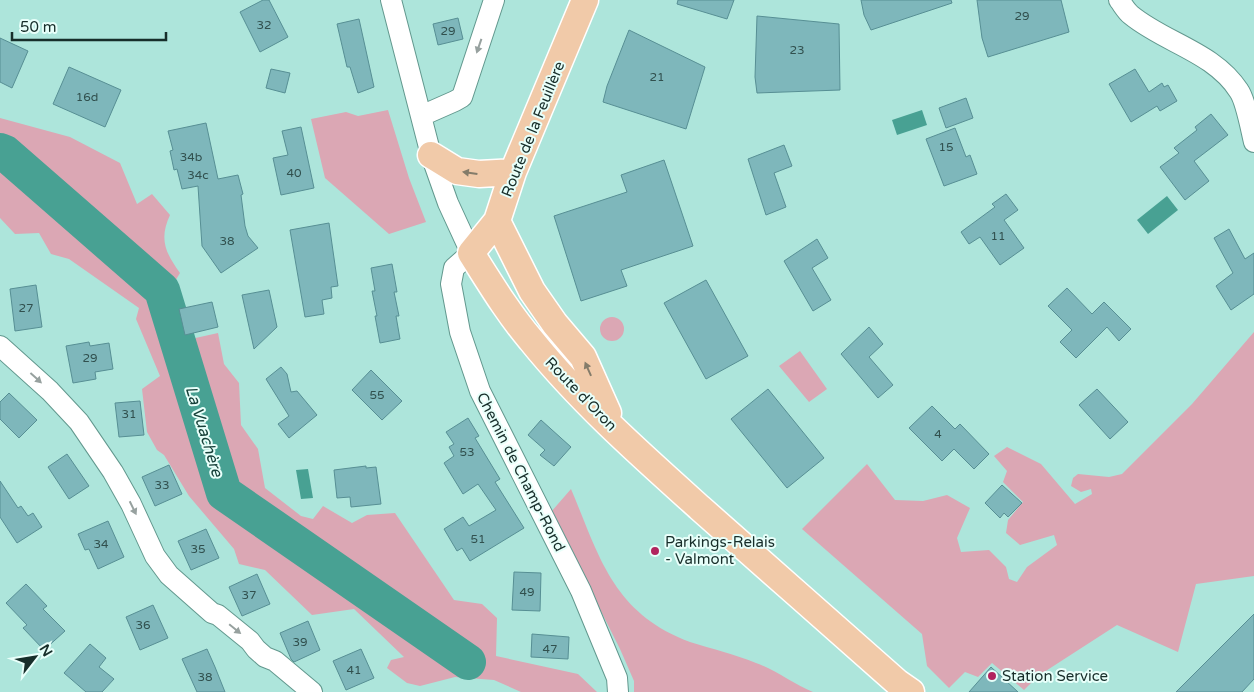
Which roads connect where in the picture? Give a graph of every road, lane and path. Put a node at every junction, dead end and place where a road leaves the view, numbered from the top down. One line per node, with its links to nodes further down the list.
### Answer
1 (391, 0): 5 (street, Route d'Oron)
2 (494, 0): 5 (street, one-way to 5)
3 (585, 0): 8 (main road, Route de la Feuillère)
4 (1119, 0): 6 (street)
5 (421, 116): 7 (street, Route d'Oron)
6 (1254, 142)
7 (431, 155): 8 (main road, one-way to 7); 10 (street, Route d'Oron)
8 (513, 172): 9 (main road, Route de la Feuillère)
9 (497, 221): 10 (main road, Route de la Feuillère); 12 (main road, one-way to 9)
10 (471, 253): 12 (main road, Route d'Oron); 14 (street, Chemin de Champ-Rond)
11 (0, 346): 13 (street, one-way to 13)
12 (616, 430): 15 (main road, Route d'Oron)
13 (312, 692)
14 (618, 692)
15 (911, 692)

